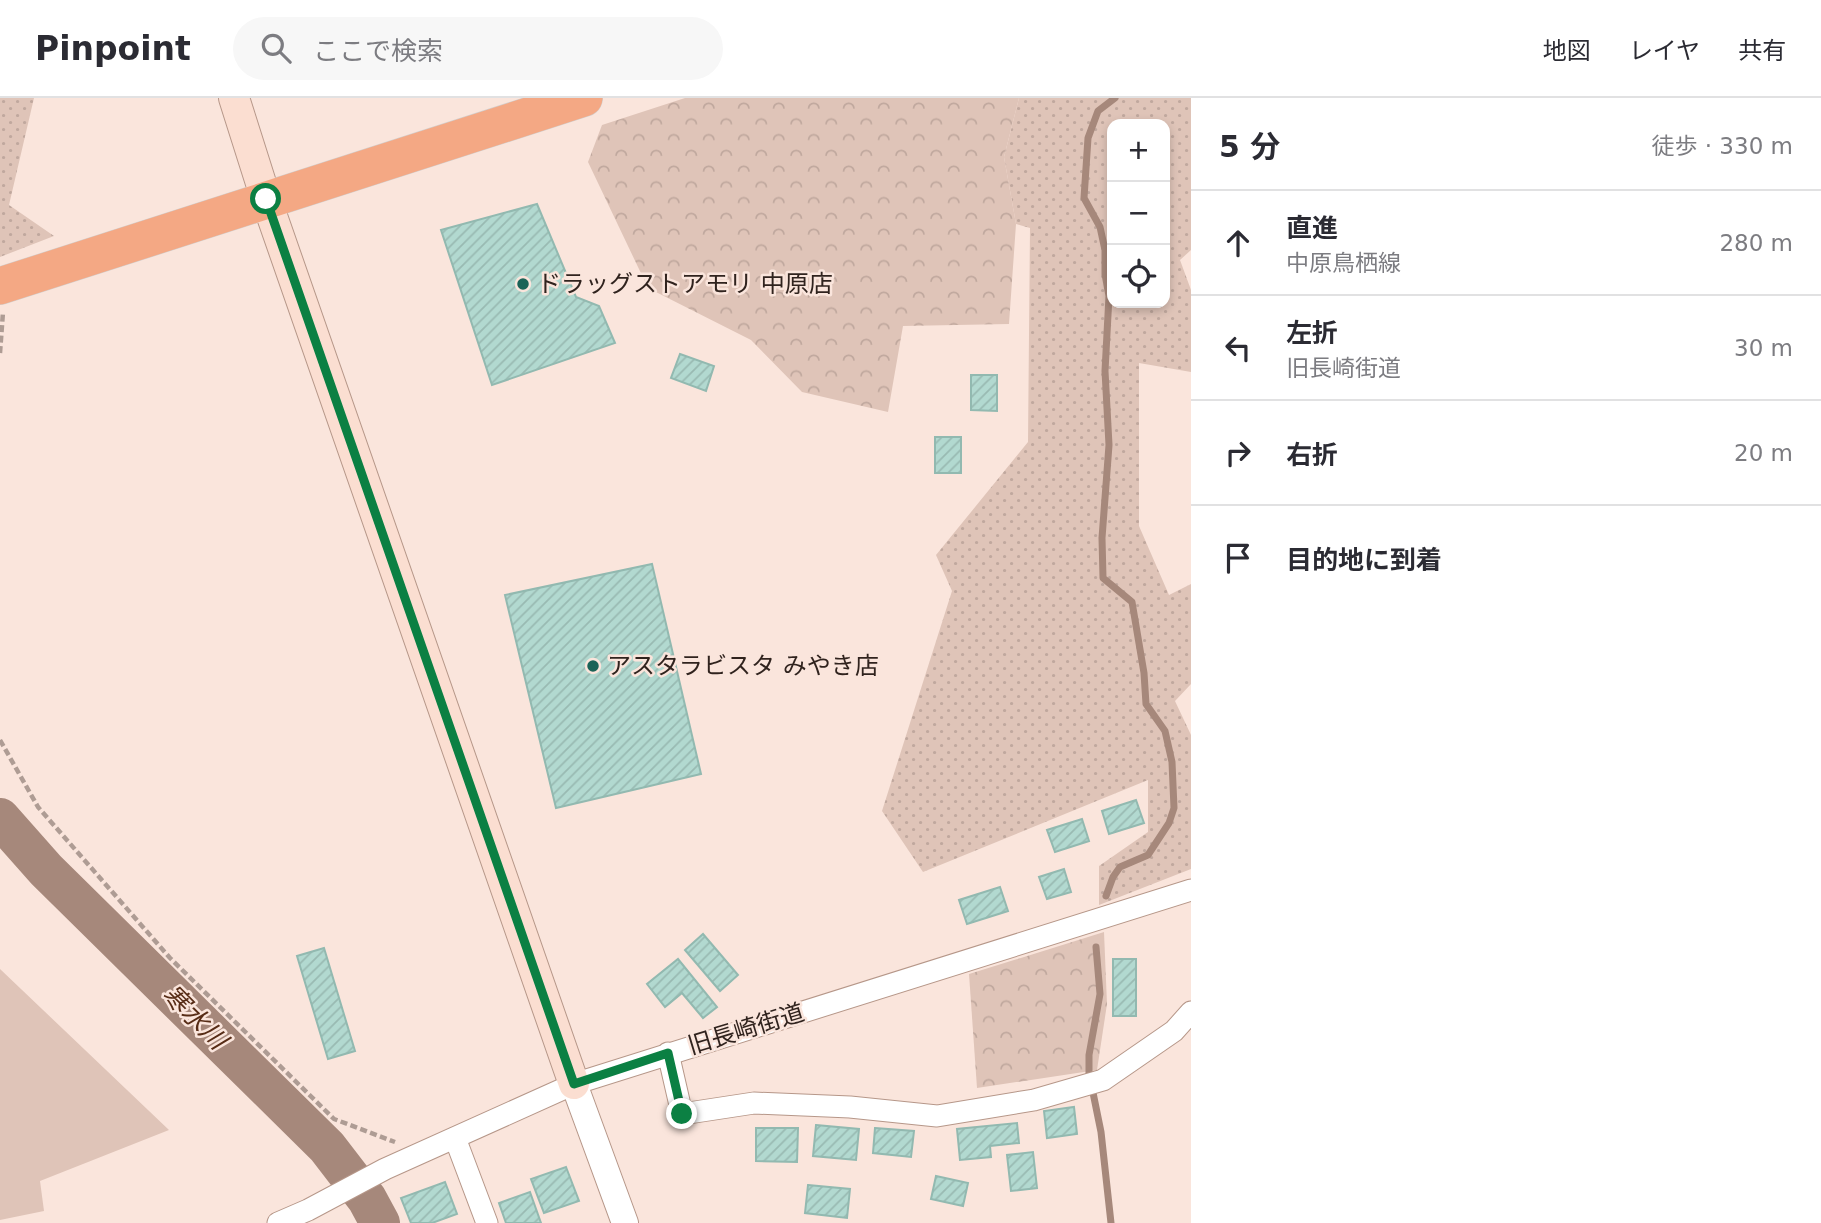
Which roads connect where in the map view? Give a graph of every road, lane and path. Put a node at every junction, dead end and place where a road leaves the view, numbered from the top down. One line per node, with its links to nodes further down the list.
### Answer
1 (234, 98): 3 (main road)
2 (562, 101): 3 (highway)
3 (266, 199): 4 (highway); 10 (main road)
4 (3, 285): 5 (path)
5 (0, 353)
6 (0, 740): 12 (path)
7 (1191, 890): 9 (street, 旧長崎街道)
8 (1191, 1012): 9 (street)
9 (668, 1053): 10 (street, 旧長崎街道)
10 (574, 1084): 11 (street, 旧長崎街道); 16 (street)
11 (456, 1138): 12 (street, 旧長崎街道); 15 (street)
12 (422, 1152): 13 (street, 旧長崎街道)
13 (311, 1217): 14 (street, 旧長崎街道)
14 (278, 1223)
15 (487, 1223)
16 (625, 1223)

